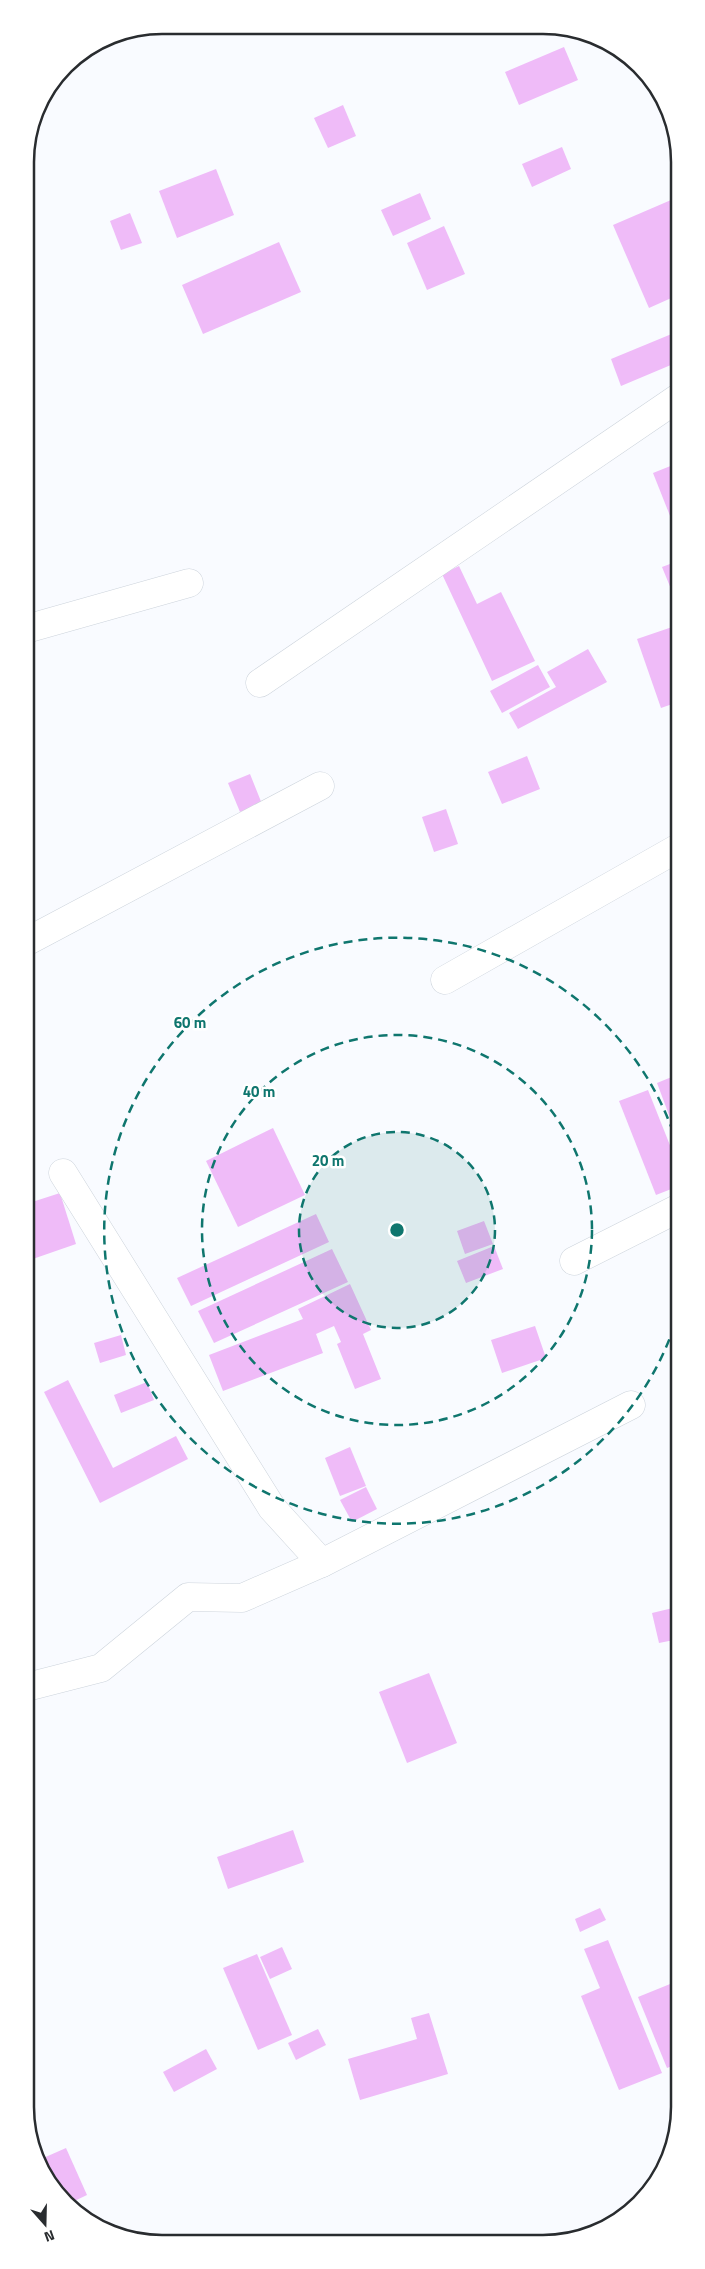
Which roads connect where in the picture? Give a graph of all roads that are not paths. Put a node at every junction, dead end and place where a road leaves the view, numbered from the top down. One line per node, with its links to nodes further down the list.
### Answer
1 (671, 403): 4 (street)
2 (189, 583): 3 (street)
3 (34, 627)
4 (260, 683)
5 (320, 786): 7 (street)
6 (671, 852): 8 (street)
7 (34, 938)
8 (445, 980)
9 (63, 1172): 13 (street)
10 (671, 1212): 11 (street)
11 (574, 1261)
12 (631, 1405): 13 (street)
13 (322, 1563): 14 (street)
14 (34, 1685)

